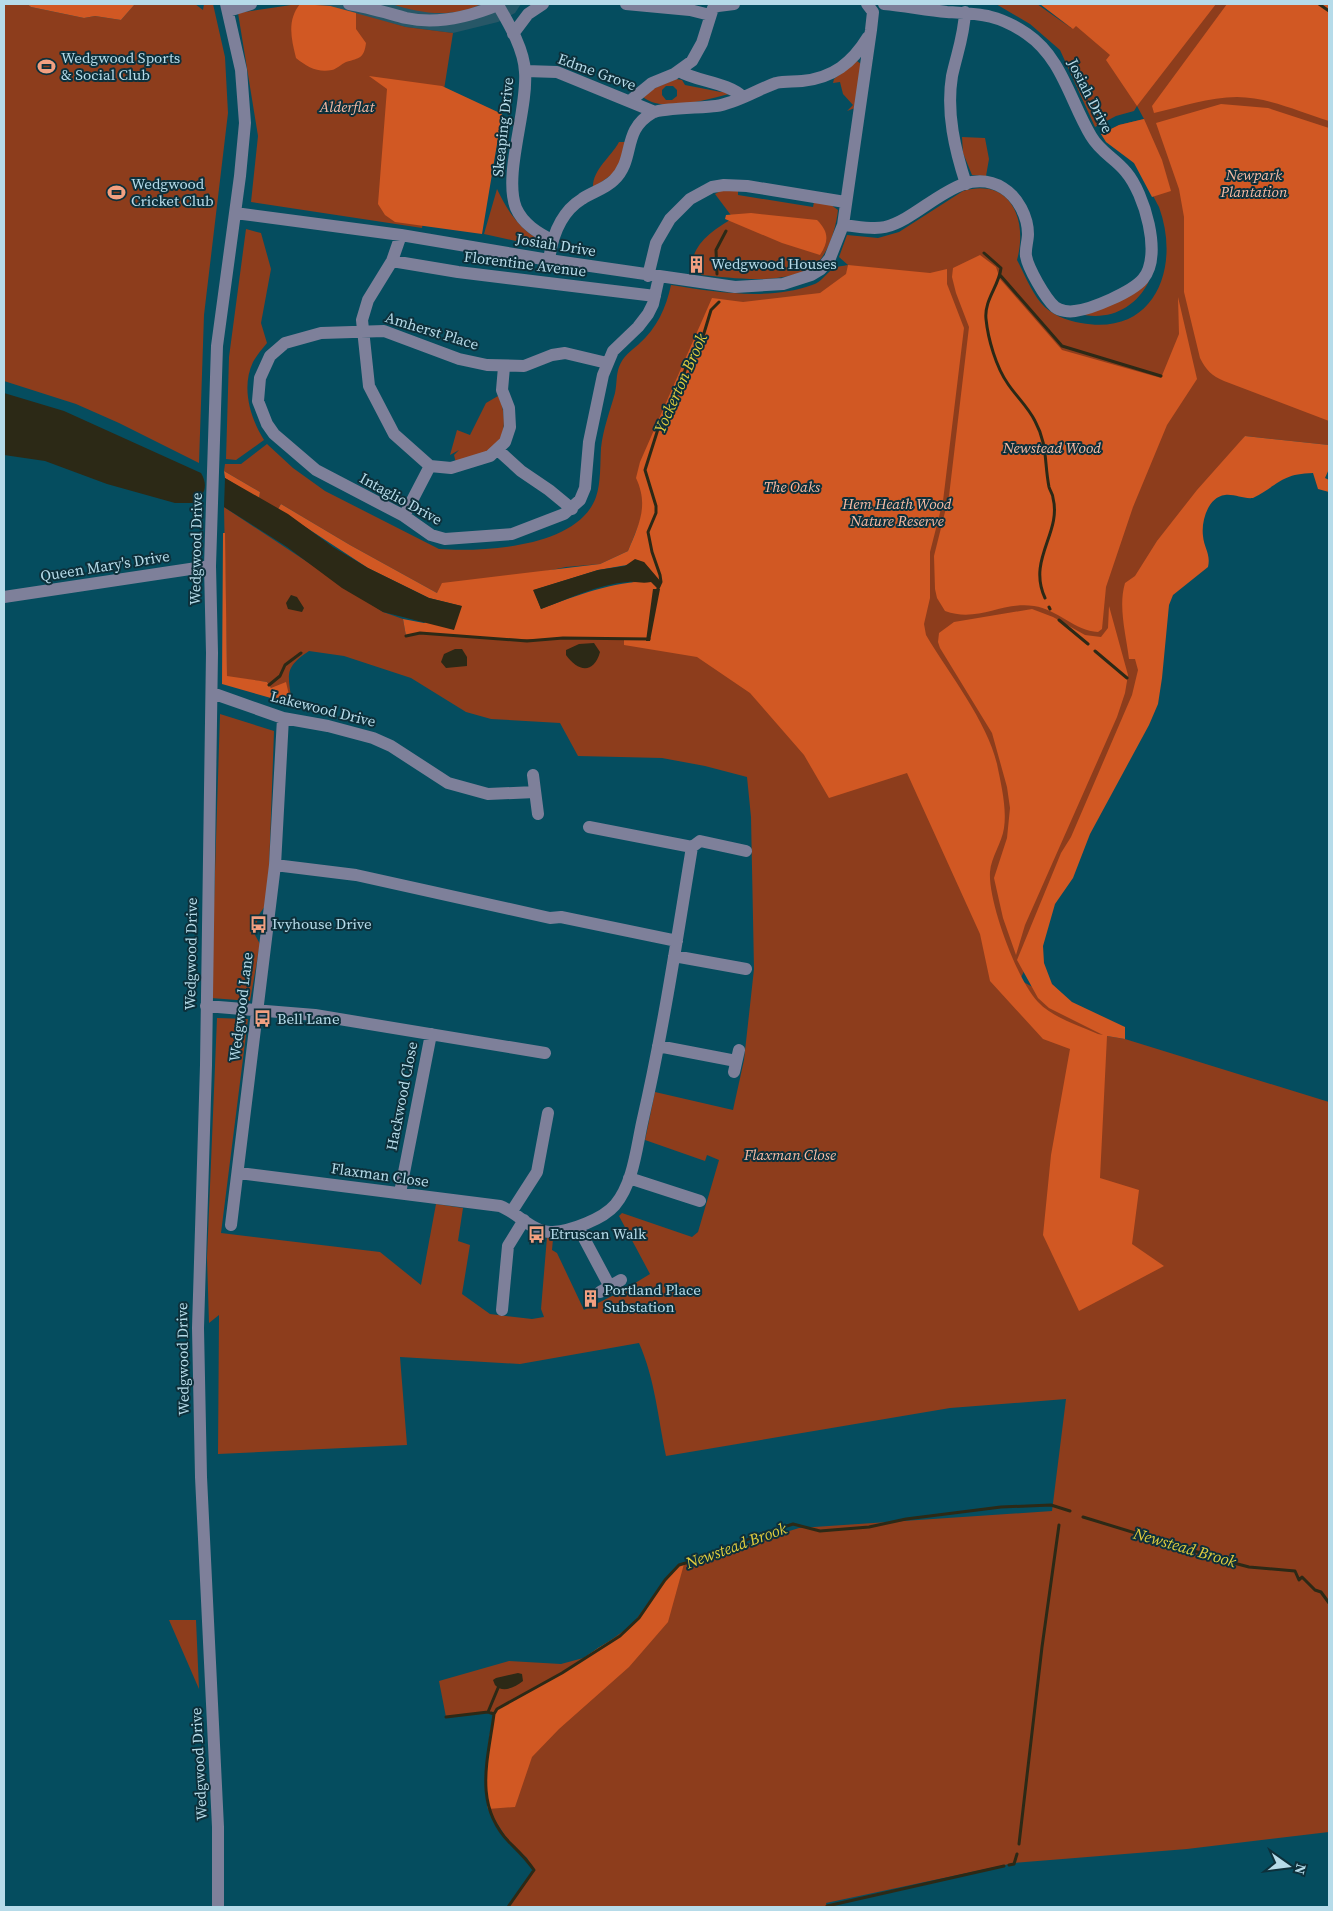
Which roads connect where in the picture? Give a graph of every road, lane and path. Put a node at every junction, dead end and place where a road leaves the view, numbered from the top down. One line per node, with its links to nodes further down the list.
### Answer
1 (251, 4): 9 (street)
2 (349, 4): 13 (street, Skeaping Drive)
3 (542, 4): 13 (street)
4 (626, 4): 11 (street)
5 (734, 4): 11 (street)
6 (868, 4): 12 (street, Josiah Drive)
7 (884, 4): 8 (street, Josiah Drive)
8 (902, 5): 10 (street, Josiah Drive); 12 (street)
9 (227, 7): 21 (street, Wedgwood Drive)
10 (965, 12): 19 (street); 19 (street, Josiah Drive)
11 (710, 15): 15 (street)
12 (871, 28): 16 (street); 20 (street, Josiah Drive)
13 (513, 34): 14 (street, Skeaping Drive)
14 (526, 71): 17 (street, Edme Grove); 24 (street, Skeaping Drive)
15 (679, 71): 16 (street); 17 (street)
16 (742, 97): 18 (street)
17 (630, 101): 18 (street, Edme Grove)
18 (655, 112): 24 (street)
19 (966, 184): 22 (street, Josiah Drive)
20 (846, 202): 22 (street, Josiah Drive); 27 (street)
21 (235, 213): 23 (street, Josiah Drive); 36 (street, Wedgwood Drive)
22 (843, 225): 27 (street, Josiah Drive)
23 (401, 235): 25 (street); 26 (street, Josiah Drive)
24 (552, 240): 26 (street)
25 (392, 260): 28 (street, Florentine Avenue); 29 (street)
26 (549, 260): 27 (street, Josiah Drive)
27 (654, 276): 28 (street)
28 (656, 296): 30 (street)
29 (363, 331): 31 (street, Amherst Place); 33 (street); 35 (street, Intaglio Drive)
30 (607, 363): 31 (street, Amherst Place); 34 (street)
31 (504, 367): 32 (street)
32 (498, 450): 33 (street); 34 (street)
33 (430, 466): 35 (street)
34 (572, 509): 35 (street, Intaglio Drive)
35 (404, 516)
36 (210, 566): 37 (street, Queen Mary's Drive); 38 (street, Wedgwood Drive)
37 (4, 597)
38 (212, 693): 39 (street, Lakewood Drive); 50 (street, Wedgwood Drive)
39 (283, 718): 41 (street, Lakewood Drive); 46 (street, Wedgwood Lane)
40 (532, 775): 41 (street)
41 (535, 792): 42 (street)
42 (538, 814)
43 (589, 827): 44 (street)
44 (692, 847): 45 (street); 47 (street, Flaxman Close)
45 (746, 851)
46 (275, 865): 47 (street); 51 (street, Wedgwood Lane)
47 (676, 941): 48 (street, Flaxman Close)
48 (674, 956): 49 (street); 53 (street, Flaxman Close)
49 (746, 968)
50 (206, 1006): 51 (street); 67 (street, Wedgwood Drive)
51 (257, 1010): 52 (street); 57 (street, Wedgwood Lane)
52 (431, 1034): 54 (street); 59 (street, Hackwood Close)
53 (658, 1046): 55 (street); 58 (street, Flaxman Close)
54 (545, 1053)
55 (736, 1061)
56 (548, 1113): 61 (street)
57 (239, 1173): 59 (street, Flaxman Close); 63 (street, Wedgwood Lane)
58 (629, 1178): 60 (street); 64 (street, Flaxman Close)
59 (400, 1193): 61 (street, Flaxman Close)
60 (700, 1201)
61 (512, 1211): 62 (street, Flaxman Close)
62 (524, 1220): 64 (street, Flaxman Close); 66 (street)
63 (231, 1225)
64 (578, 1228): 65 (street)
65 (610, 1286)
66 (499, 1306)
67 (218, 1907)

